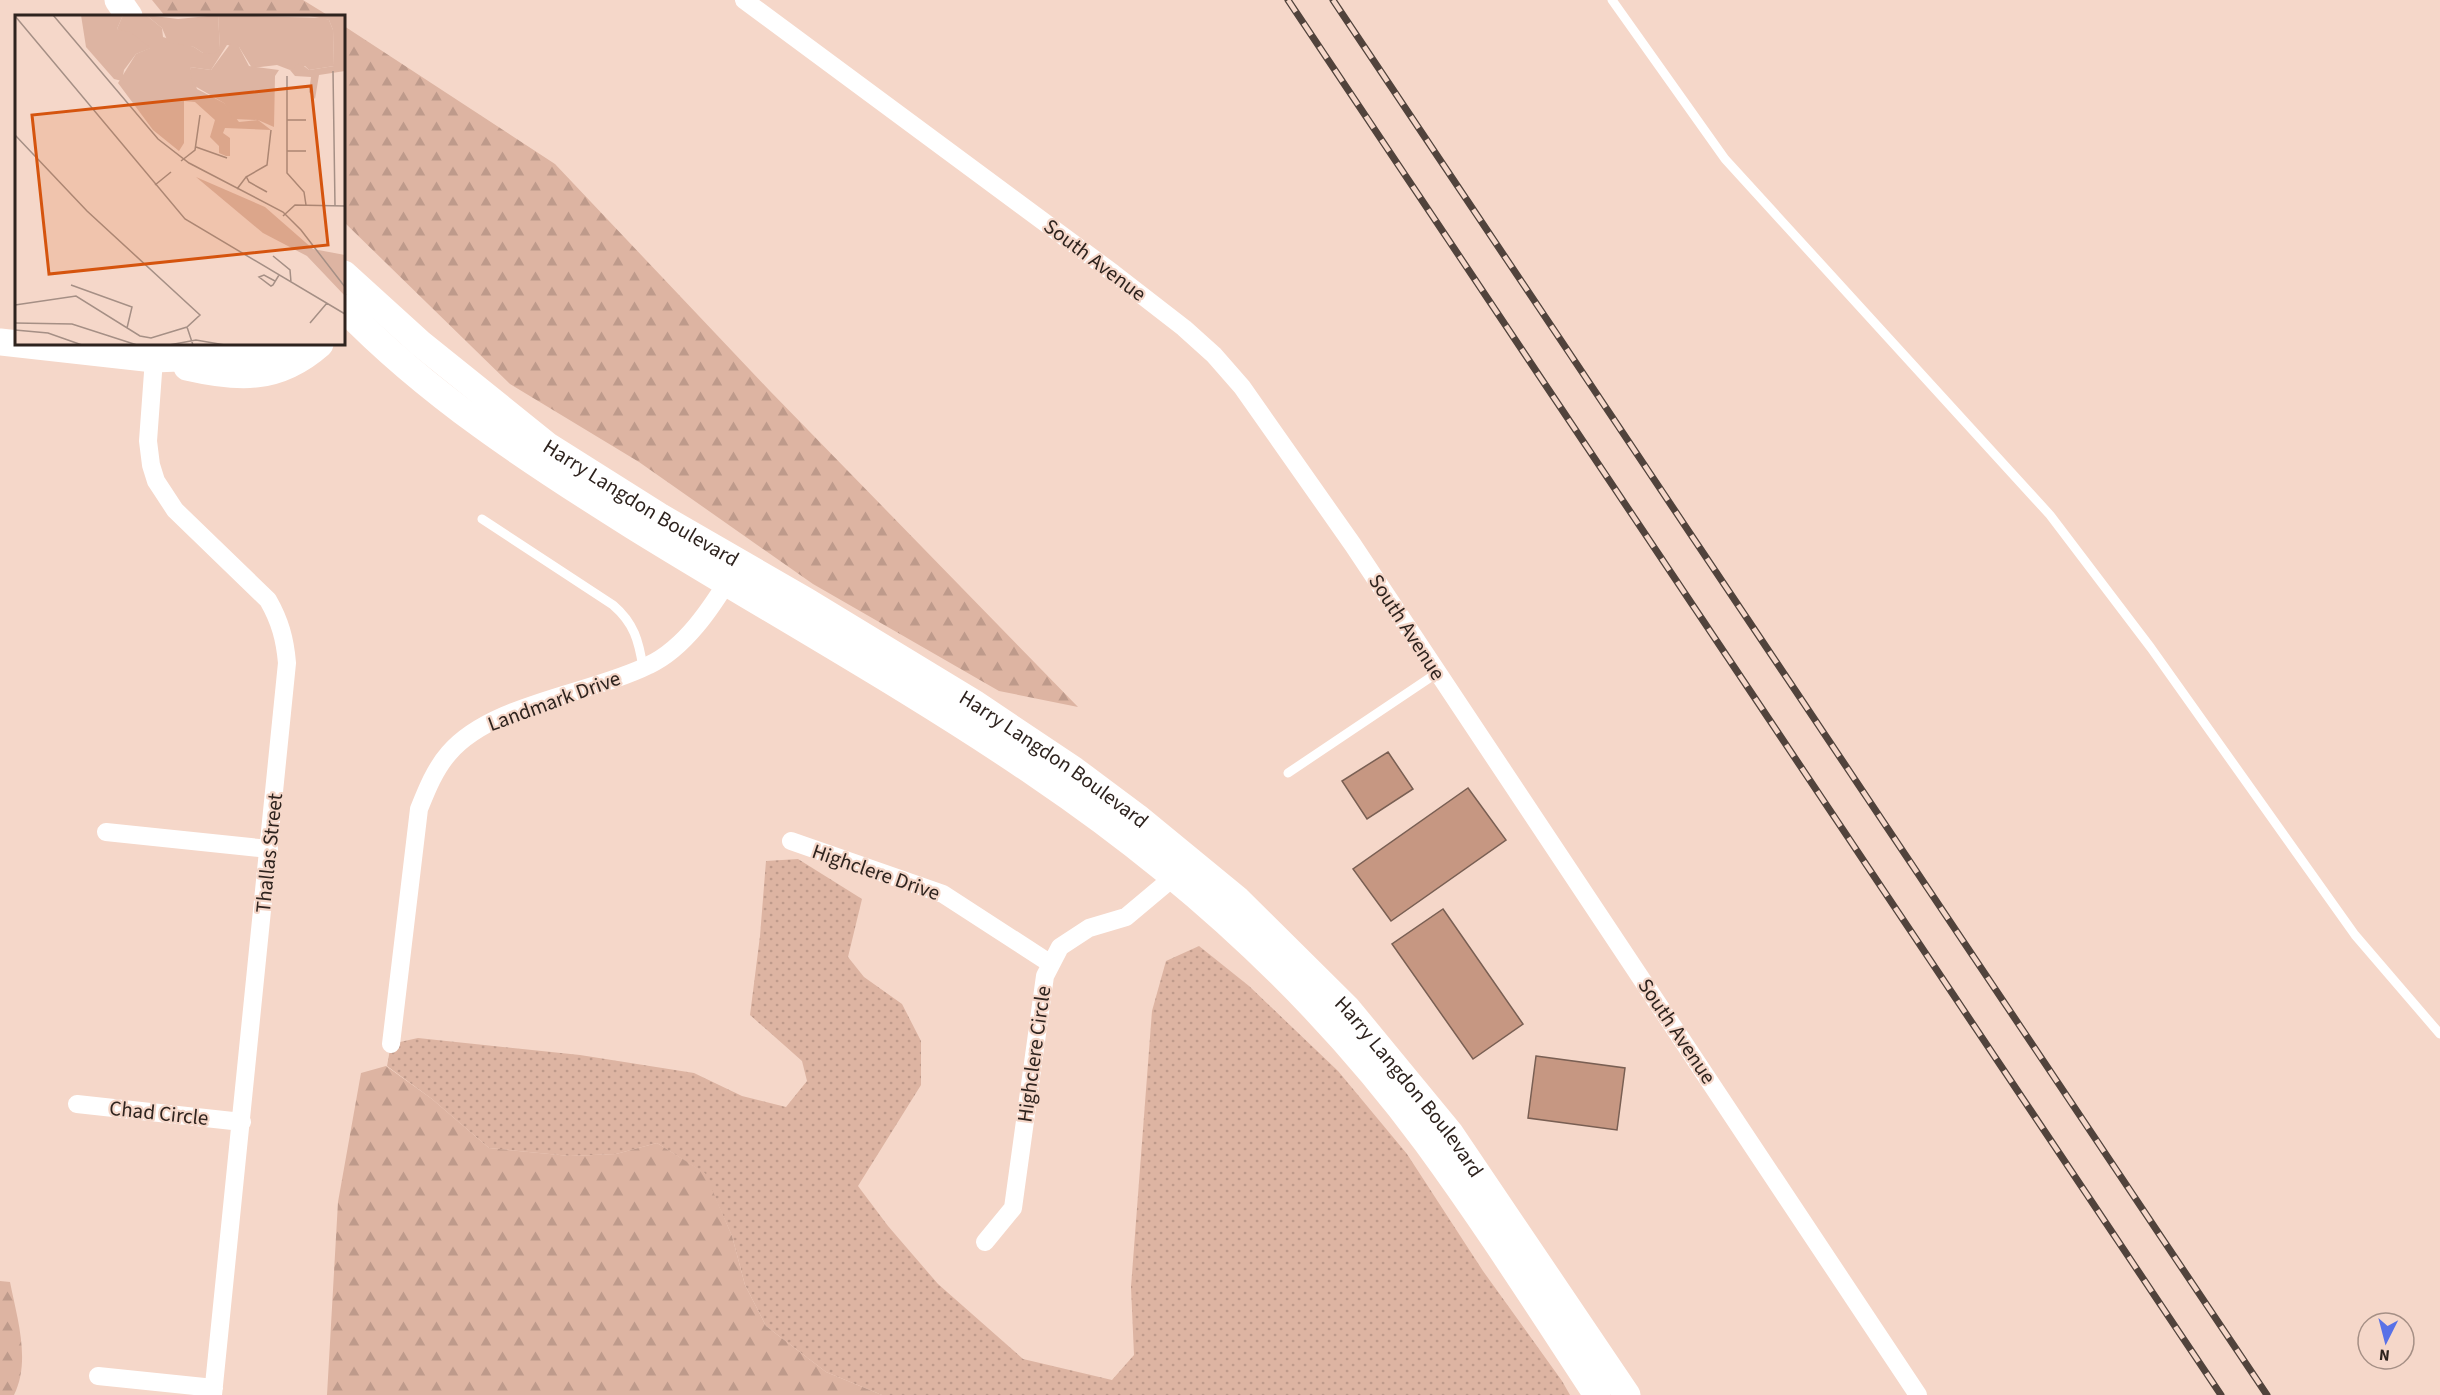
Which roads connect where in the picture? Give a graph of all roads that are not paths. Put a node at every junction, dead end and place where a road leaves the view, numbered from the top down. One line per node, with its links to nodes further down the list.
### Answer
1 (118, 0): 4 (main road)
2 (744, 0): 15 (street, South Avenue)
3 (1612, 0): 22 (lane)
4 (128, 15)
5 (346, 304): 13 (main road, Harry Langdon Boulevard); 13 (main road, Harry Langdon Boulevard)
6 (0, 342): 7 (main road)
7 (15, 344)
8 (29, 345): 11 (main road)
9 (283, 345): 11 (main road)
10 (319, 345): 11 (main road)
11 (154, 358): 19 (street, Thallas Street)
12 (482, 519): 14 (lane)
13 (733, 573): 14 (street, Landmark Drive); 20 (main road, Harry Langdon Boulevard)
14 (643, 668): 23 (street, Landmark Drive)
15 (1437, 673): 16 (lane); 31 (street, South Avenue)
16 (1288, 773)
17 (106, 832): 19 (street)
18 (791, 841): 21 (street, Highclere Drive)
19 (269, 849): 25 (street, Thallas Street)
20 (1183, 869): 21 (street, Highclere Circle); 29 (main road, Harry Langdon Boulevard); 30 (main road, Harry Langdon Boulevard)
21 (1051, 964): 26 (street, Highclere Circle)
22 (2440, 1034)
23 (392, 1044)
24 (77, 1104): 25 (street, Chad Circle)
25 (242, 1122): 28 (street, Thallas Street)
26 (985, 1242)
27 (98, 1376): 28 (street)
28 (213, 1392)
29 (1597, 1395)
30 (1627, 1395)
31 (1918, 1395)

